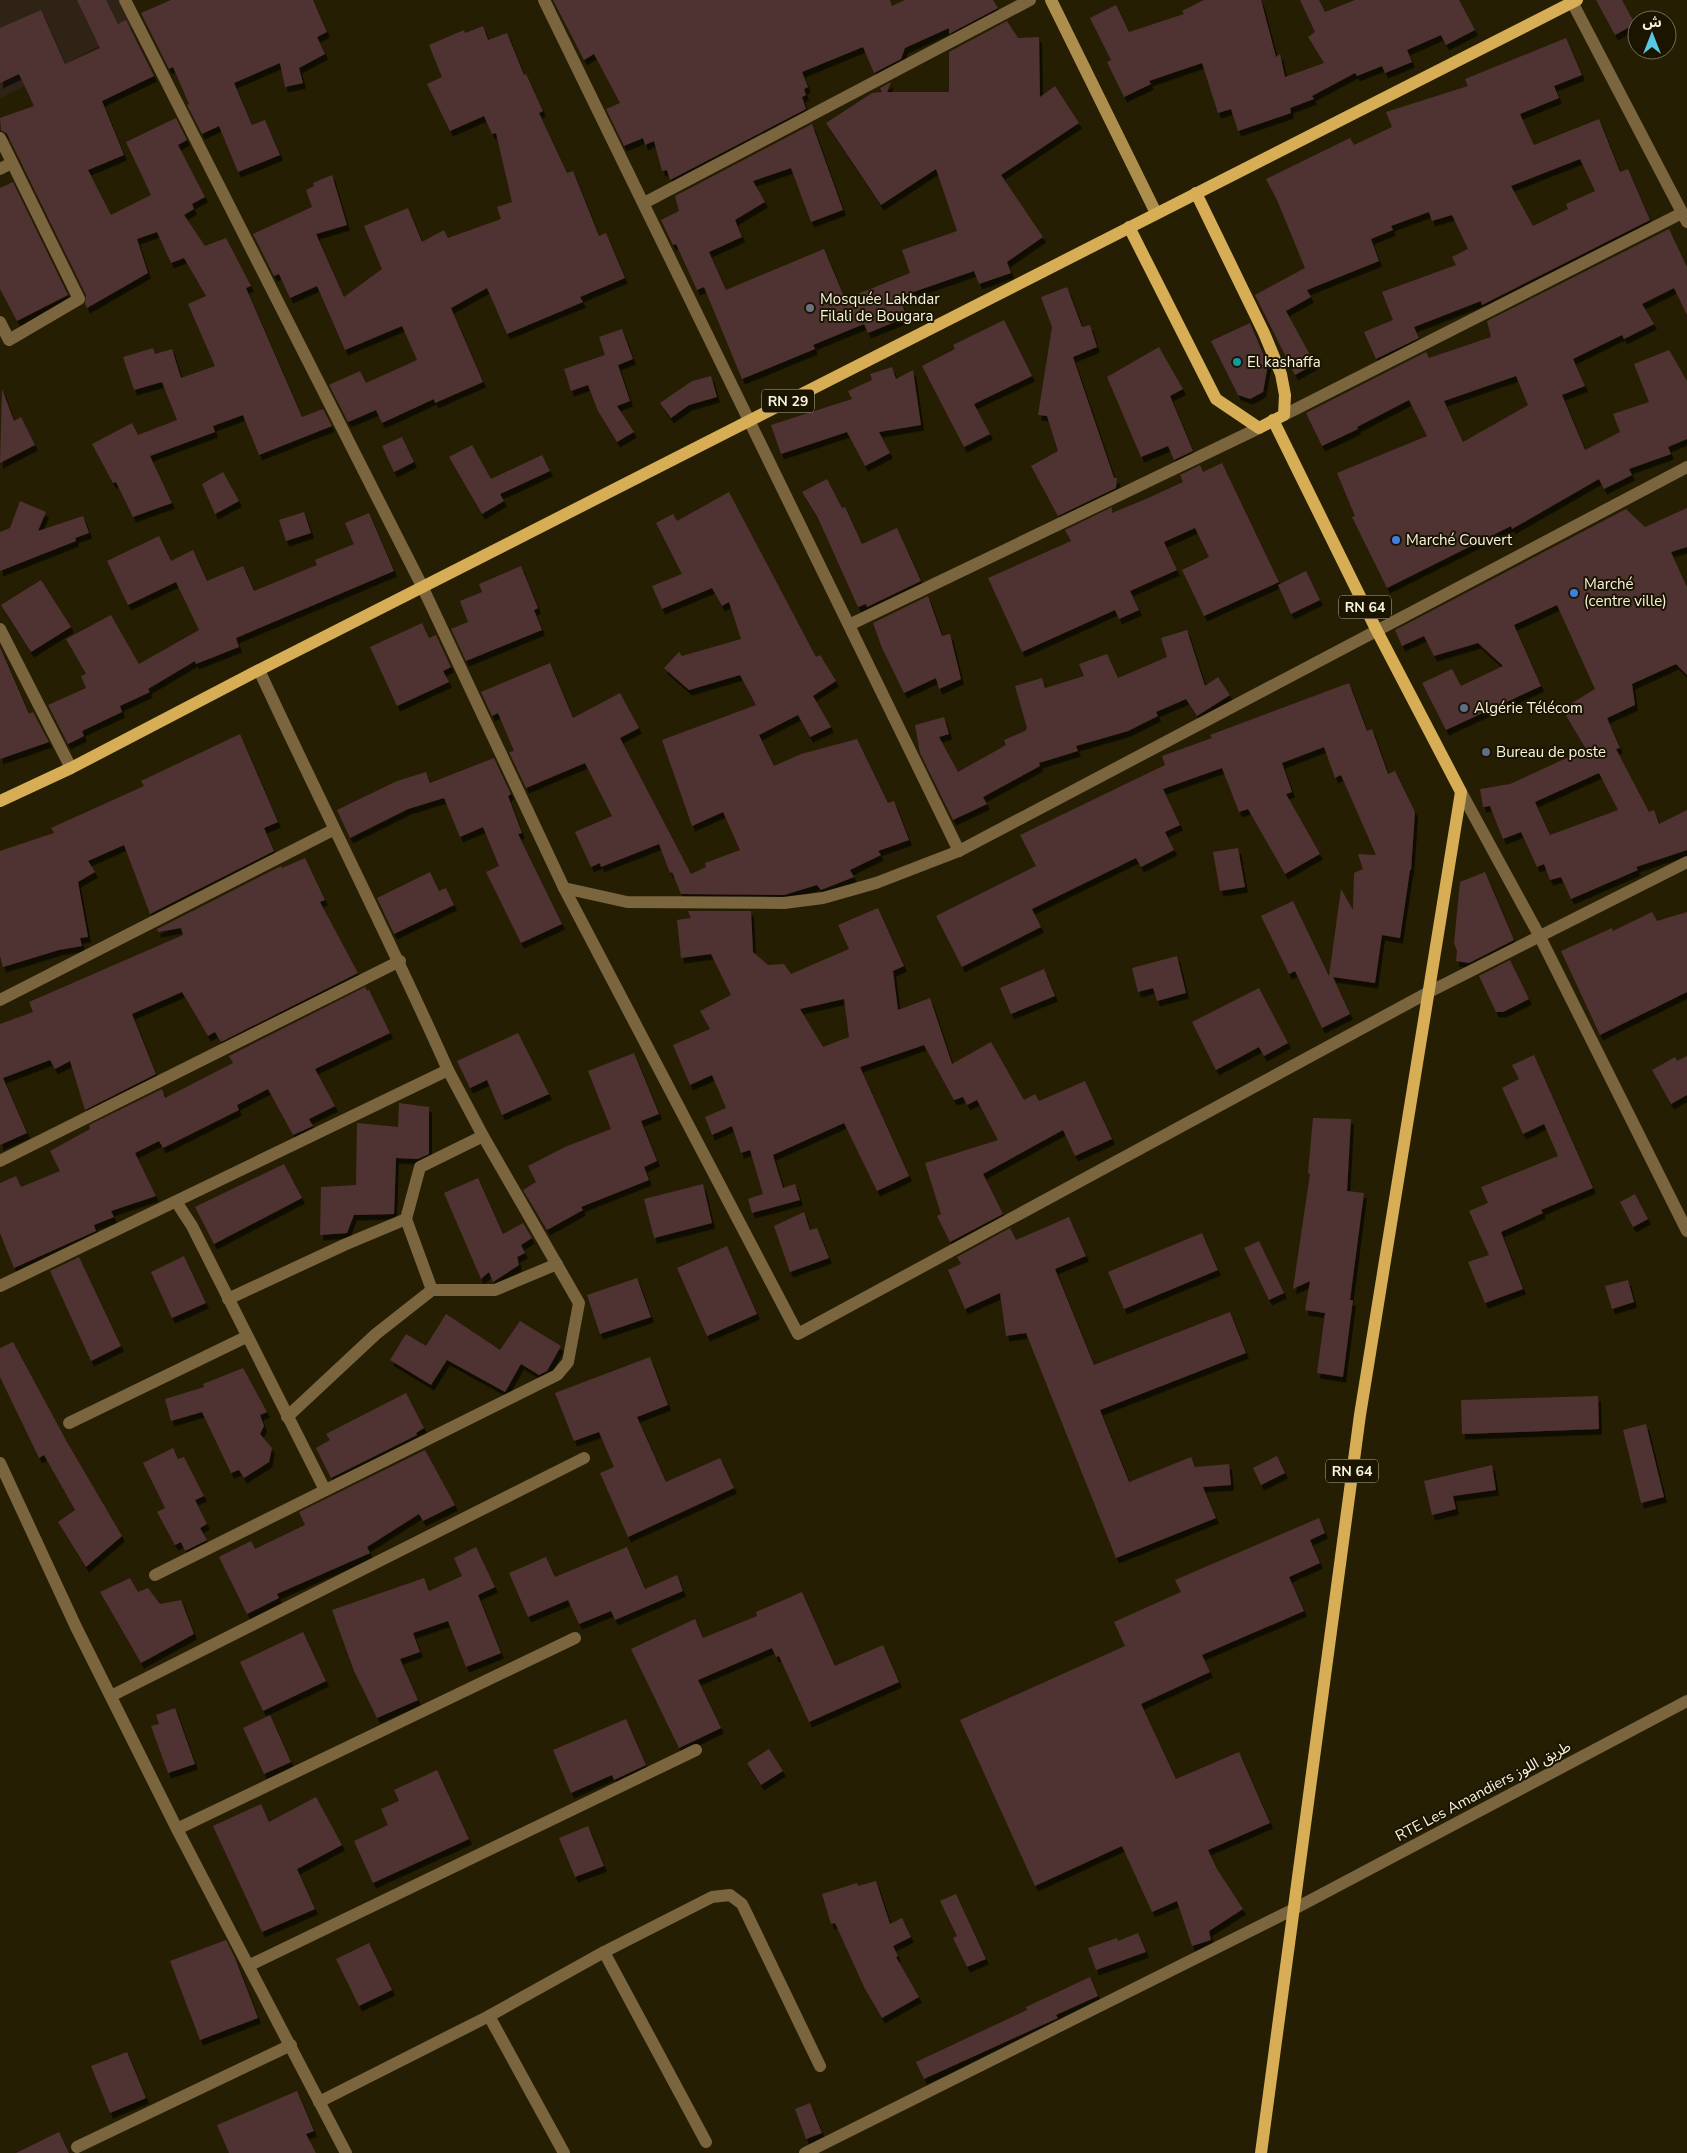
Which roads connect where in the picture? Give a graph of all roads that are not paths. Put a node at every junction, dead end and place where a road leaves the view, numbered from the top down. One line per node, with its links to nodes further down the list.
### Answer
1 (124, 0): 19 (street)
2 (544, 0): 10 (street)
3 (1030, 0): 10 (street)
4 (1051, 0): 11 (main road)
5 (1573, 1): 9 (main road, RN 29); 12 (street)
6 (0, 138): 7 (street)
7 (12, 163): 8 (street); 14 (street)
8 (0, 169)
9 (1196, 194): 11 (main road, RN 29); 15 (main road, RN 64)
10 (644, 203): 16 (street)
11 (1156, 214): 13 (main road, RN 29)
12 (1685, 217): 15 (street)
13 (1129, 227): 16 (main road, RN 29); 17 (main road)
14 (0, 322)
15 (1279, 418): 17 (main road); 22 (main road, RN 64)
16 (750, 420): 19 (main road, RN 29); 20 (street)
17 (1259, 428): 20 (street)
18 (1687, 468): 22 (street)
19 (422, 586): 23 (main road, RN 29); 30 (street)
20 (849, 625): 28 (street)
21 (0, 629): 24 (street)
22 (1377, 631): 25 (main road, RN 64); 28 (street)
23 (259, 670): 24 (main road, RN 29); 27 (street)
24 (71, 768): 26 (main road, RN 29)
25 (1461, 792): 31 (street); 33 (main road, RN 64)
26 (1, 798)
27 (333, 830): 32 (street); 34 (street)
28 (959, 851): 30 (street)
29 (1687, 862): 31 (street)
30 (564, 888): 33 (street)
31 (1539, 935): 33 (street); 40 (street)
32 (400, 961): 35 (street); 37 (street)
33 (1429, 992): 57 (main road, RN 64)
34 (0, 1000)
35 (448, 1070): 36 (street); 38 (street)
36 (483, 1136): 39 (street); 41 (street)
37 (0, 1161)
38 (177, 1202): 42 (street); 44 (street)
39 (406, 1219): 43 (street); 44 (street)
40 (1687, 1231)
41 (557, 1264): 43 (street); 50 (street)
42 (0, 1286)
43 (432, 1290): 46 (street)
44 (228, 1299): 45 (street)
45 (246, 1336): 46 (street); 47 (street)
46 (287, 1417): 50 (street)
47 (69, 1423)
48 (584, 1458): 53 (street)
49 (0, 1462): 53 (street)
50 (325, 1490): 51 (street)
51 (155, 1575)
52 (575, 1638): 56 (street)
53 (111, 1696): 56 (street)
54 (1687, 1702): 57 (street, RTE Les Amandiers طريق اللوز)
55 (696, 1750): 59 (street)
56 (177, 1828): 59 (street)
57 (1294, 1909): 68 (street, RTE Les Amandiers طريق اللوز); 69 (main road, RN 64)
58 (604, 1952): 60 (street); 62 (street); 64 (street)
59 (250, 1965): 61 (street)
60 (489, 2016): 63 (street); 67 (street)
61 (292, 2045): 63 (street); 65 (street)
62 (820, 2066)
63 (319, 2102): 66 (street)
64 (706, 2142)
65 (77, 2147)
66 (346, 2153)
67 (564, 2153)
68 (805, 2153)
69 (1261, 2153)

